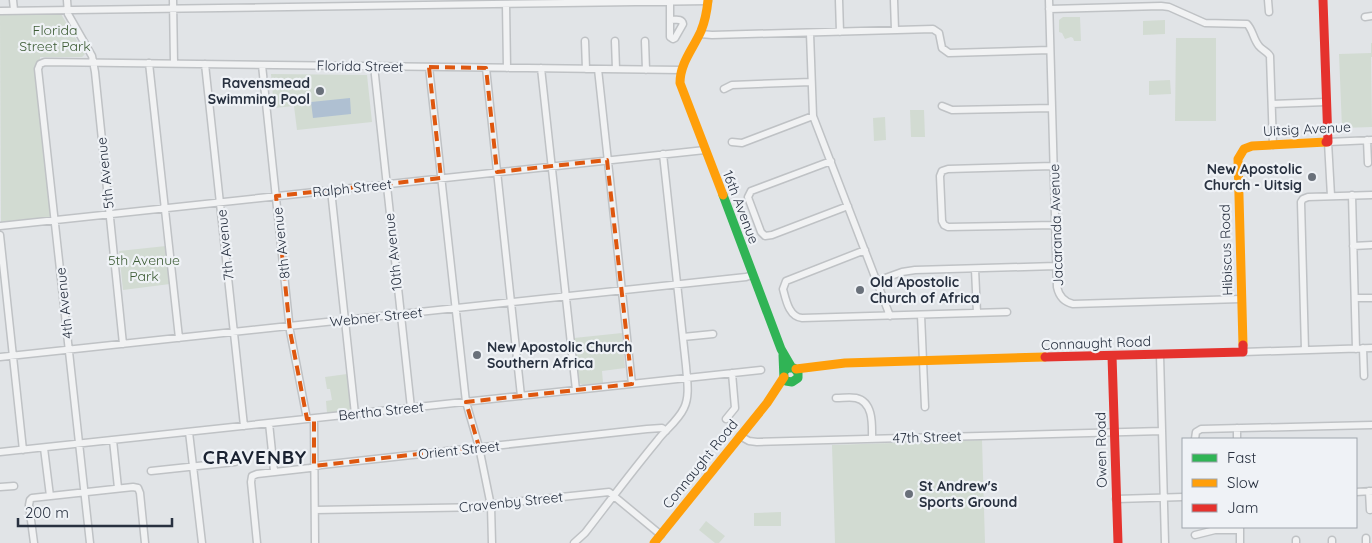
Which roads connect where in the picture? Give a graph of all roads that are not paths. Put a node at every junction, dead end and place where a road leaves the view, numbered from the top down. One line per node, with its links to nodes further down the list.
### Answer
1 (14, 0): 19 (street)
2 (66, 0): 17 (street, 5th Avenue)
3 (173, 0): 16 (street)
4 (839, 0): 25 (street)
5 (894, 0): 23 (street)
6 (1049, 0): 18 (street, Jacaranda Avenue)
7 (1268, 0): 21 (street)
8 (1323, 0): 49 (street)
9 (708, 1): 12 (street); 26 (street)
10 (436, 2): 11 (street); 14 (street)
11 (493, 2): 15 (street)
12 (670, 2): 15 (street); 22 (street)
13 (279, 3): 14 (street); 16 (street)
14 (386, 3)
15 (506, 4): 40 (street)
16 (173, 8): 17 (street); 33 (street)
17 (67, 9): 19 (street); 31 (street, 5th Avenue)
18 (1049, 9): 30 (street, Jacaranda Avenue); 50 (street)
19 (14, 10): 20 (street)
20 (0, 11)
21 (1269, 12)
22 (670, 20)
23 (896, 30): 25 (street); 30 (street)
24 (810, 32): 25 (street); 26 (street); 47 (street)
25 (840, 32)
26 (700, 34): 46 (street)
27 (585, 41): 42 (street)
28 (615, 41): 44 (street)
29 (645, 41): 45 (street)
30 (1050, 50): 52 (street, Jacaranda Avenue)
31 (93, 62): 32 (street, Florida Street); 34 (street, Florida Street); 77 (street, 5th Avenue)
32 (149, 63): 33 (street, Florida Street); 76 (street)
33 (174, 63): 35 (street, Florida Street)
34 (40, 64): 78 (street, 4th Avenue)
35 (205, 64): 36 (street, Florida Street); 74 (street, 7th Avenue)
36 (262, 65): 37 (street, Florida Street); 72 (street, 8th Avenue)
37 (374, 66): 38 (street, Florida Street); 68 (street, 10th Avenue)
38 (429, 67): 39 (street, Florida Street); 67 (street)
39 (486, 68): 40 (street, Florida Street); 66 (street)
40 (507, 68): 41 (street, Florida Street)
41 (541, 68): 42 (street, Florida Street); 64 (street)
42 (586, 69): 43 (street, Florida Street)
43 (598, 69): 44 (street, Florida Street); 61 (street)
44 (616, 70): 45 (street, Florida Street)
45 (646, 70): 46 (street, Florida Street)
46 (680, 70): 59 (street, 16th Avenue)
47 (811, 82): 48 (street); 53 (street)
48 (724, 89)
49 (1326, 102): 50 (street); 56 (street)
50 (1272, 104): 57 (street)
51 (942, 106): 52 (street)
52 (1052, 108): 65 (street, Jacaranda Avenue)
53 (813, 116): 55 (street); 62 (street)
54 (1370, 140): 56 (street, Uitsig Avenue); 63 (street)
55 (732, 142)
56 (1328, 142): 57 (street, Uitsig Avenue); 73 (street)
57 (1273, 145): 58 (street, Uitsig Avenue)
58 (1244, 149): 94 (street, Hibiscus Road)
59 (705, 150): 60 (street, Ralph Street); 87 (street, 16th Avenue)
60 (663, 154): 61 (street, Ralph Street); 89 (street)
61 (607, 160): 64 (street, Ralph Street); 90 (street)
62 (831, 161): 75 (street); 75 (street)
63 (1368, 163)
64 (552, 166): 66 (street, Ralph Street); 91 (street)
65 (1054, 166): 79 (street, Jacaranda Avenue); 79 (street)
66 (497, 172): 67 (street, Ralph Street); 95 (street)
67 (441, 178): 68 (street, Ralph Street); 96 (street)
68 (386, 184): 69 (street, Ralph Street); 99 (street, 10th Avenue)
69 (331, 190): 72 (street, Ralph Street); 102 (street)
70 (1352, 195): 71 (street); 73 (street); 83 (street)
71 (1372, 195)
72 (276, 196): 74 (street, Ralph Street); 103 (street, 8th Avenue)
73 (1331, 196): 112 (street)
74 (220, 202): 76 (street, Ralph Street); 104 (street, 7th Avenue)
75 (848, 206): 84 (street)
76 (165, 208): 77 (street, Ralph Street); 107 (street)
77 (110, 214): 78 (street, Ralph Street); 108 (street, 5th Avenue)
78 (55, 220): 80 (street, Ralph Street); 111 (street, 4th Avenue)
79 (1055, 225): 85 (street, Jacaranda Avenue)
80 (0, 226)
81 (0, 235): 115 (street)
82 (1372, 245): 83 (street)
83 (1353, 246): 92 (street)
84 (865, 250): 88 (street); 101 (street)
85 (1056, 266): 86 (street); 94 (street, Jacaranda Avenue)
86 (975, 269): 88 (street); 98 (street)
87 (752, 275): 89 (street, Webner Street); 121 (street, 16th Avenue)
88 (877, 282): 101 (street)
89 (677, 284): 90 (street, Webner Street); 106 (street)
90 (621, 290): 91 (street, Webner Street); 124 (street)
91 (566, 296): 95 (street, Webner Street); 125 (street)
92 (1355, 298): 93 (street); 110 (street)
93 (1372, 298)
94 (1242, 299): 113 (street, Hibiscus Road)
95 (511, 302): 96 (street, Webner Street); 126 (street)
96 (456, 308): 99 (street, Webner Street); 128 (street)
97 (1007, 312): 98 (street)
98 (977, 313): 100 (street)
99 (400, 314): 102 (street, Webner Street); 129 (street, 10th Avenue)
100 (921, 315): 101 (street); 118 (street)
101 (890, 316)
102 (345, 320): 103 (street, Webner Street); 131 (street)
103 (290, 326): 104 (street, Webner Street); 132 (street, 8th Avenue)
104 (234, 332): 107 (street, Webner Street); 137 (street, 7th Avenue)
105 (713, 334): 106 (street)
106 (683, 336): 123 (street)
107 (179, 338): 108 (street, Webner Street)
108 (123, 344): 111 (street, Webner Street)
109 (1372, 348): 110 (street, Connaught Road)
110 (1360, 349): 112 (street, Connaught Road); 122 (street)
111 (68, 350): 115 (street, Webner Street); 148 (street, 4th Avenue)
112 (1305, 350): 113 (street, Connaught Road)
113 (1243, 352): 114 (street, Connaught Road)
114 (1160, 354): 116 (street, Connaught Road); 140 (street)
115 (13, 356): 117 (street, Webner Street); 151 (street)
116 (1112, 356): 118 (street, Connaught Road); 142 (street, Owen Road)
117 (0, 357)
118 (923, 361): 121 (street, Connaught Road); 130 (street)
119 (761, 370): 120 (street, Bertha Street)
120 (732, 373): 123 (street, Bertha Street); 134 (street)
121 (791, 374): 143 (street, Connaught Road)
122 (1364, 376)
123 (687, 378): 124 (street, Bertha Street); 139 (street)
124 (632, 384): 125 (street, Bertha Street)
125 (576, 390): 126 (street, Bertha Street)
126 (521, 396): 128 (street, Bertha Street)
127 (836, 398): 146 (street)
128 (466, 402): 129 (street, Bertha Street); 149 (street)
129 (411, 408): 131 (street, Bertha Street)
130 (925, 408)
131 (355, 414): 133 (street, Bertha Street)
132 (306, 419): 133 (street, Bertha Street); 135 (street, Bertha Street)
133 (314, 419): 155 (street)
134 (726, 419)
135 (269, 423): 137 (street, Bertha Street); 157 (street)
136 (1372, 424): 138 (street)
137 (244, 426): 141 (street, Bertha Street)
138 (1237, 428): 144 (street); 145 (street)
139 (666, 431): 149 (street, Orient Street); 165 (street)
140 (1162, 431): 142 (street, 47th Street); 166 (street)
141 (190, 432): 147 (street, Bertha Street); 154 (street)
142 (1114, 432): 146 (street, 47th Street); 168 (street, Owen Road)
143 (740, 436): 146 (street, 47th Street); 173 (street, Connaught Road)
144 (1195, 438)
145 (1237, 438)
146 (872, 439)
147 (113, 440): 148 (street, Bertha Street); 160 (street)
148 (79, 444): 150 (street, Bertha Street); 162 (street, 4th Avenue)
149 (479, 447): 155 (street, Orient Street); 169 (street)
150 (44, 448): 151 (street, Bertha Street); 164 (street)
151 (23, 450): 152 (street, Bertha Street)
152 (0, 452)
153 (235, 462): 154 (street)
154 (193, 466): 156 (street); 178 (street)
155 (314, 466): 157 (street, Orient Street); 170 (street)
156 (150, 471)
157 (274, 471): 179 (street, Orient Street)
158 (14, 486): 159 (street)
159 (0, 488)
160 (118, 488): 162 (street); 177 (street)
161 (1371, 491): 163 (street); 171 (street)
162 (84, 492): 164 (street); 176 (street, 4th Avenue)
163 (1357, 492)
164 (50, 496): 175 (street)
165 (614, 496): 169 (street, Cravenby Street); 173 (street); 182 (street)
166 (1163, 497): 167 (street); 168 (street); 185 (street)
167 (1182, 497)
168 (1116, 498): 184 (street, Owen Road)
169 (491, 506): 170 (street, Cravenby Street); 181 (street)
170 (315, 510): 180 (street)
171 (1370, 510)
172 (1240, 528): 174 (street); 186 (street)
173 (661, 534): 183 (street, Connaught Road)
174 (1195, 535)
175 (34, 543)
176 (90, 543)
177 (146, 543)
178 (202, 543)
179 (257, 543)
180 (315, 543)
181 (492, 543)
182 (574, 543)
183 (654, 543)
184 (1118, 543)
185 (1165, 543)
186 (1240, 543)

